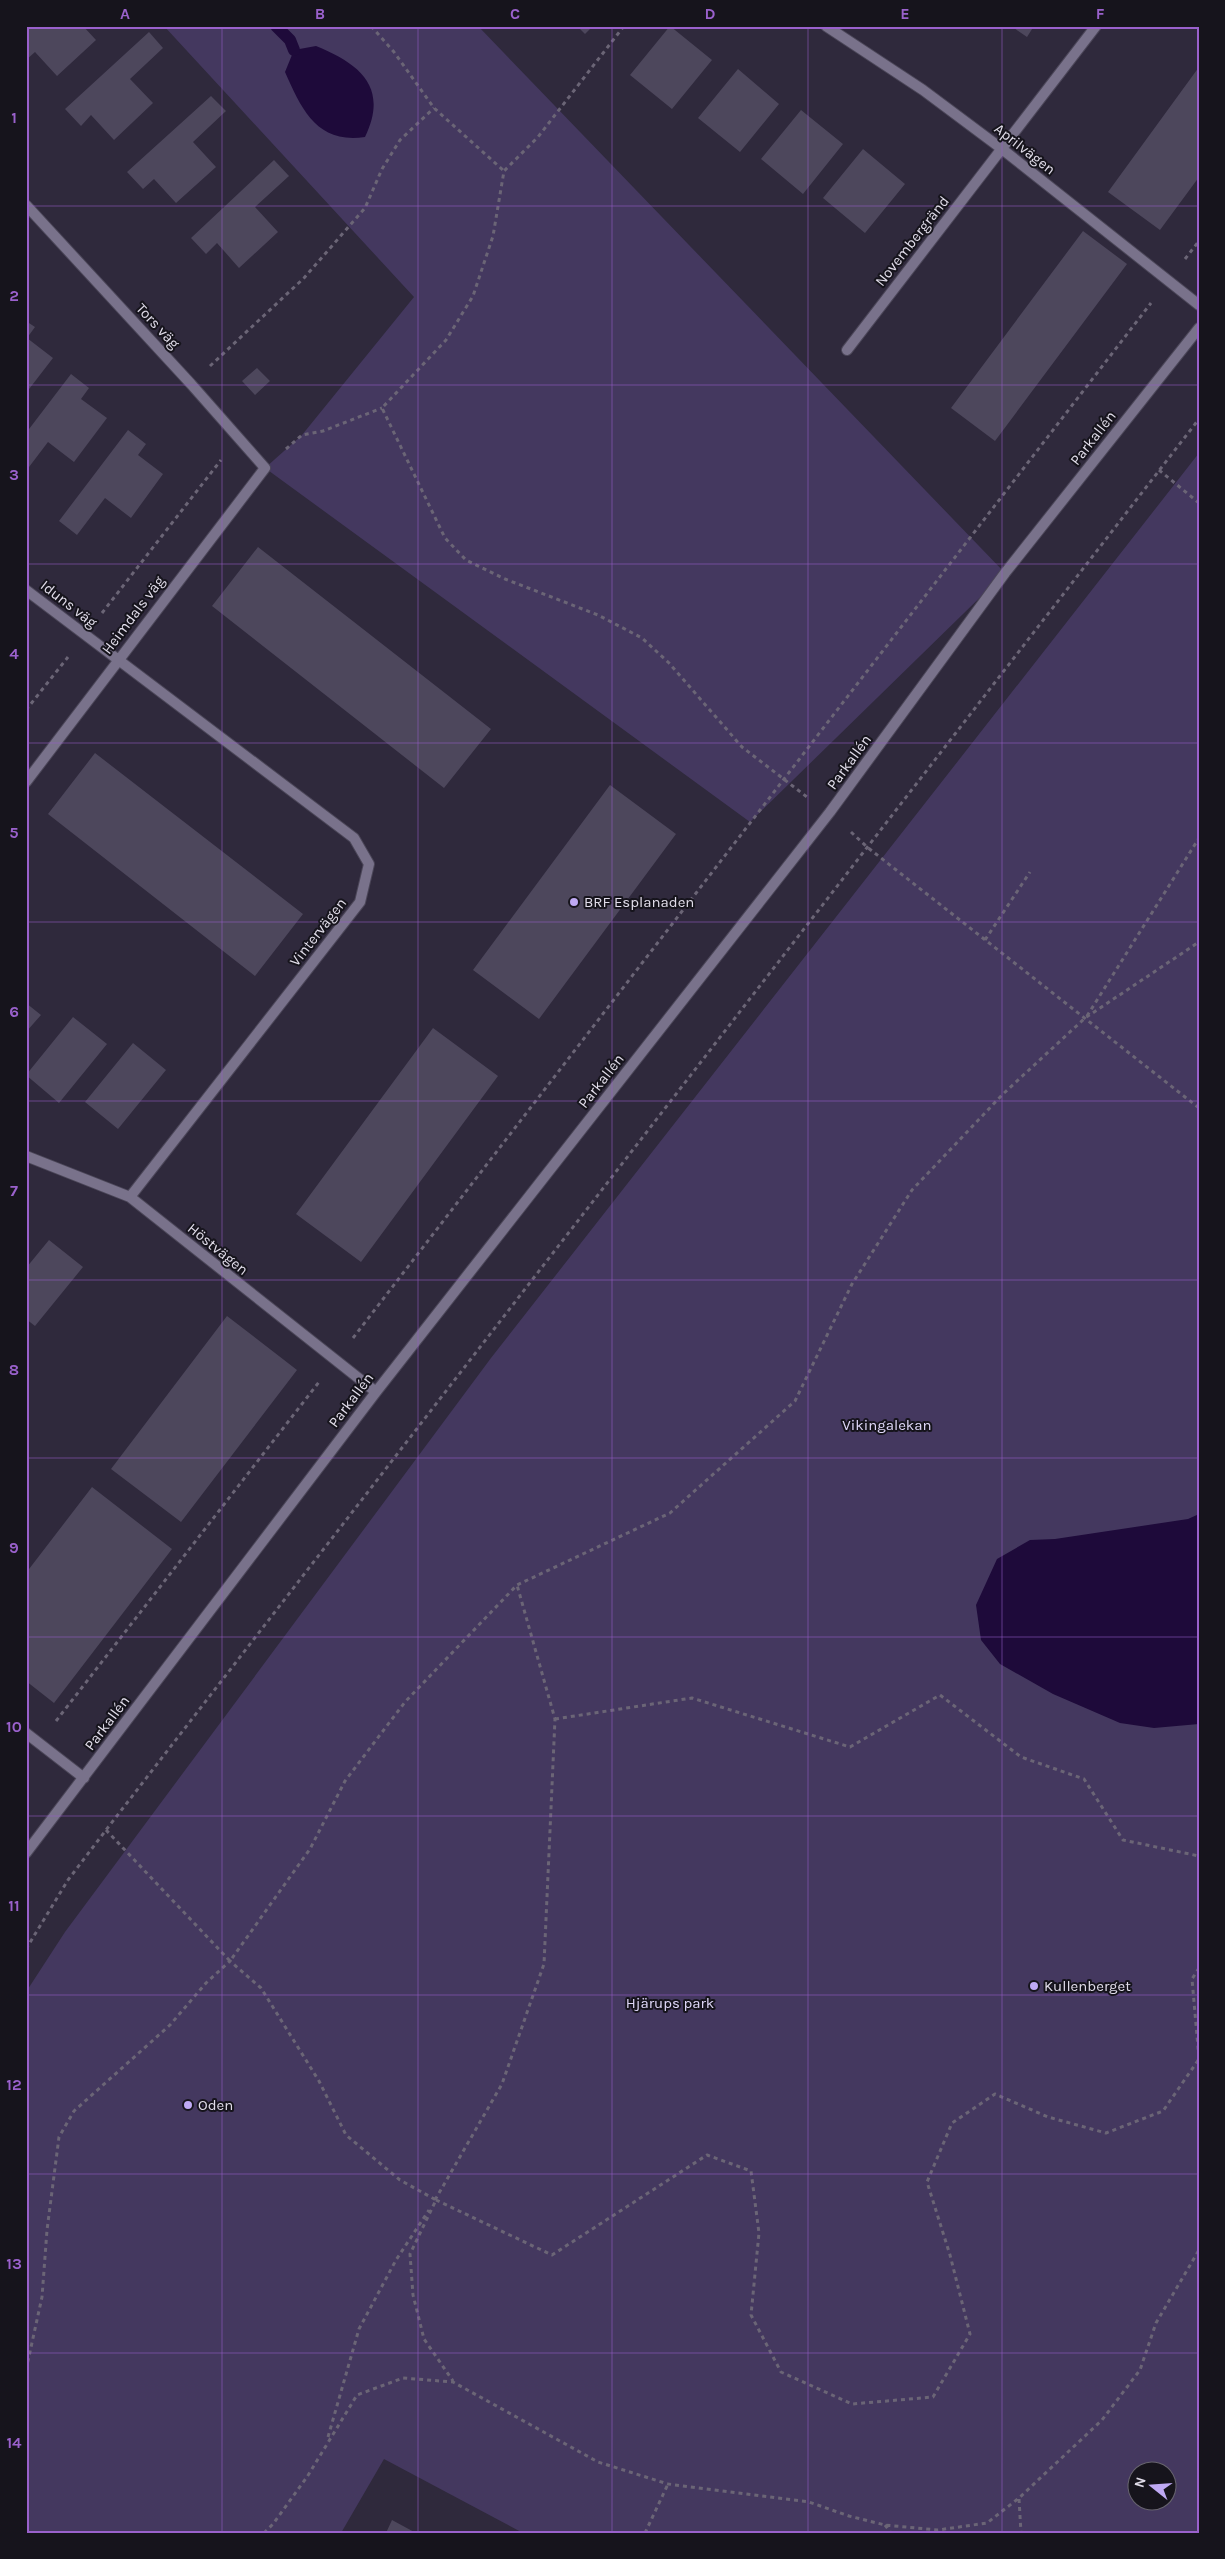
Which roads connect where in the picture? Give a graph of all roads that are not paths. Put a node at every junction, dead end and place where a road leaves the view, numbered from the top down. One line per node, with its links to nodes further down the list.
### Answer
1 (826, 26): 3 (street, Aprilvägen)
2 (1096, 26): 3 (street, Novembergränd)
3 (1002, 149): 5 (street, Aprilvägen); 7 (street, Novembergränd)
4 (26, 206): 8 (street, Tors väg)
5 (1199, 306)
6 (1199, 328): 14 (street, Parkallén)
7 (847, 350)
8 (265, 468): 10 (street, Heimdals väg)
9 (26, 590): 10 (street, Iduns väg)
10 (118, 661): 11 (street, Heimdals väg); 13 (street, Vintervägen)
11 (26, 782)
12 (26, 1156): 13 (street, Höstvägen)
13 (130, 1197): 14 (street, Höstvägen)
14 (376, 1392): 16 (street, Parkallén)
15 (26, 1732): 16 (street)
16 (84, 1778): 17 (street, Parkallén)
17 (26, 1853)

